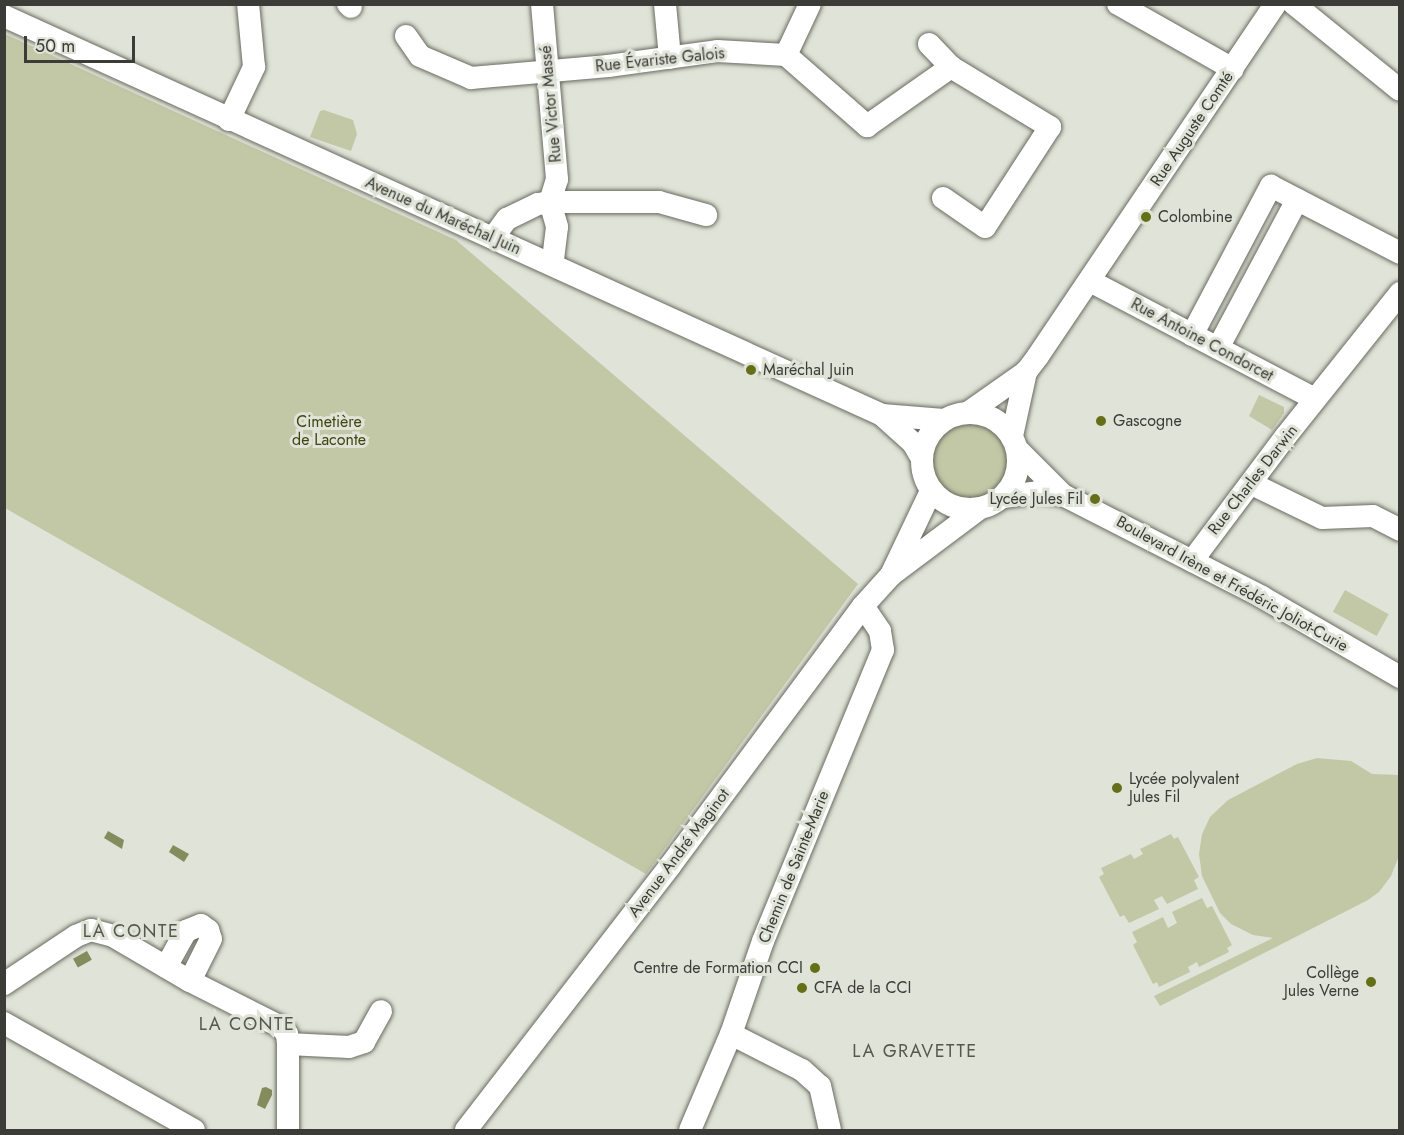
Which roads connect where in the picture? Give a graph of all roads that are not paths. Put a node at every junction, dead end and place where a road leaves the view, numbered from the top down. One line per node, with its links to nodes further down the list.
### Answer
1 (248, 4): 17 (street)
2 (543, 4): 15 (street, Rue Victor Massé)
3 (664, 4): 12 (street)
4 (810, 4): 11 (street)
5 (1118, 4): 14 (street)
6 (1275, 4): 14 (street, Rue Auguste Comté)
7 (1294, 4): 16 (street)
8 (4, 16): 17 (street, Avenue du Maréchal Juin)
9 (406, 36): 15 (street, Rue Évariste Galois)
10 (929, 44): 13 (street)
11 (786, 55): 12 (street, Rue Évariste Galois); 13 (street)
12 (670, 58): 15 (street, Rue Évariste Galois)
13 (951, 67): 18 (street)
14 (1233, 69): 25 (street, Rue Auguste Comté)
15 (549, 70): 20 (street, Rue Victor Massé)
16 (1400, 90)
17 (229, 120): 22 (street, Avenue du Maréchal Juin)
18 (943, 198)
19 (1298, 200): 23 (street); 27 (street); 28 (street)
20 (550, 202): 21 (street); 22 (street); 24 (street, Rue Victor Massé)
21 (706, 214)
22 (493, 238): 24 (street, Avenue du Maréchal Juin)
23 (1400, 253)
24 (552, 265): 32 (street, Avenue du Maréchal Juin)
25 (1090, 281): 27 (street, Rue Antoine Condorcet); 29 (street, Rue Auguste Comté)
26 (1400, 293): 30 (street, Rue Charles Darwin)
27 (1192, 334): 28 (street, Rue Antoine Condorcet)
28 (1218, 348): 30 (street, Rue Antoine Condorcet)
29 (1026, 372): 31 (street, Rue Auguste Comté); 34 (street, Rue Auguste Comté)
30 (1315, 399): 36 (street, Rue Charles Darwin)
31 (969, 412): 33 (street); 34 (street)
32 (882, 415): 33 (street, Avenue du Maréchal Juin); 35 (street, Avenue du Maréchal Juin)
33 (944, 420): 35 (street)
34 (1015, 443): 38 (street, Boulevard Irène et Frédéric Joliot-Curie); 39 (street)
35 (921, 457): 37 (street)
36 (1251, 484): 41 (street); 42 (street, Rue Charles Darwin)
37 (932, 491): 40 (street); 43 (street, Avenue André Maginot)
38 (1063, 495): 39 (street, Boulevard Irène et Frédéric Joliot-Curie); 42 (street, Boulevard Irène et Frédéric Joliot-Curie)
39 (1003, 497): 40 (street)
40 (979, 509): 43 (street, Avenue André Maginot)
41 (1400, 530)
42 (1192, 561): 45 (street, Boulevard Irène et Frédéric Joliot-Curie)
43 (891, 574): 44 (street, Avenue André Maginot)
44 (863, 606): 51 (street, Chemin de Sainte-Marie); 55 (street, Avenue André Maginot)
45 (1400, 677)
46 (166, 967): 47 (street); 47 (street); 48 (street)
47 (190, 981): 52 (street)
48 (4, 984)
49 (381, 1011): 52 (street)
50 (4, 1023): 53 (street)
51 (731, 1034): 56 (street, Chemin de Sainte-Marie); 57 (street)
52 (288, 1044): 54 (street)
53 (194, 1131)
54 (288, 1131)
55 (466, 1131)
56 (690, 1131)
57 (830, 1131)

